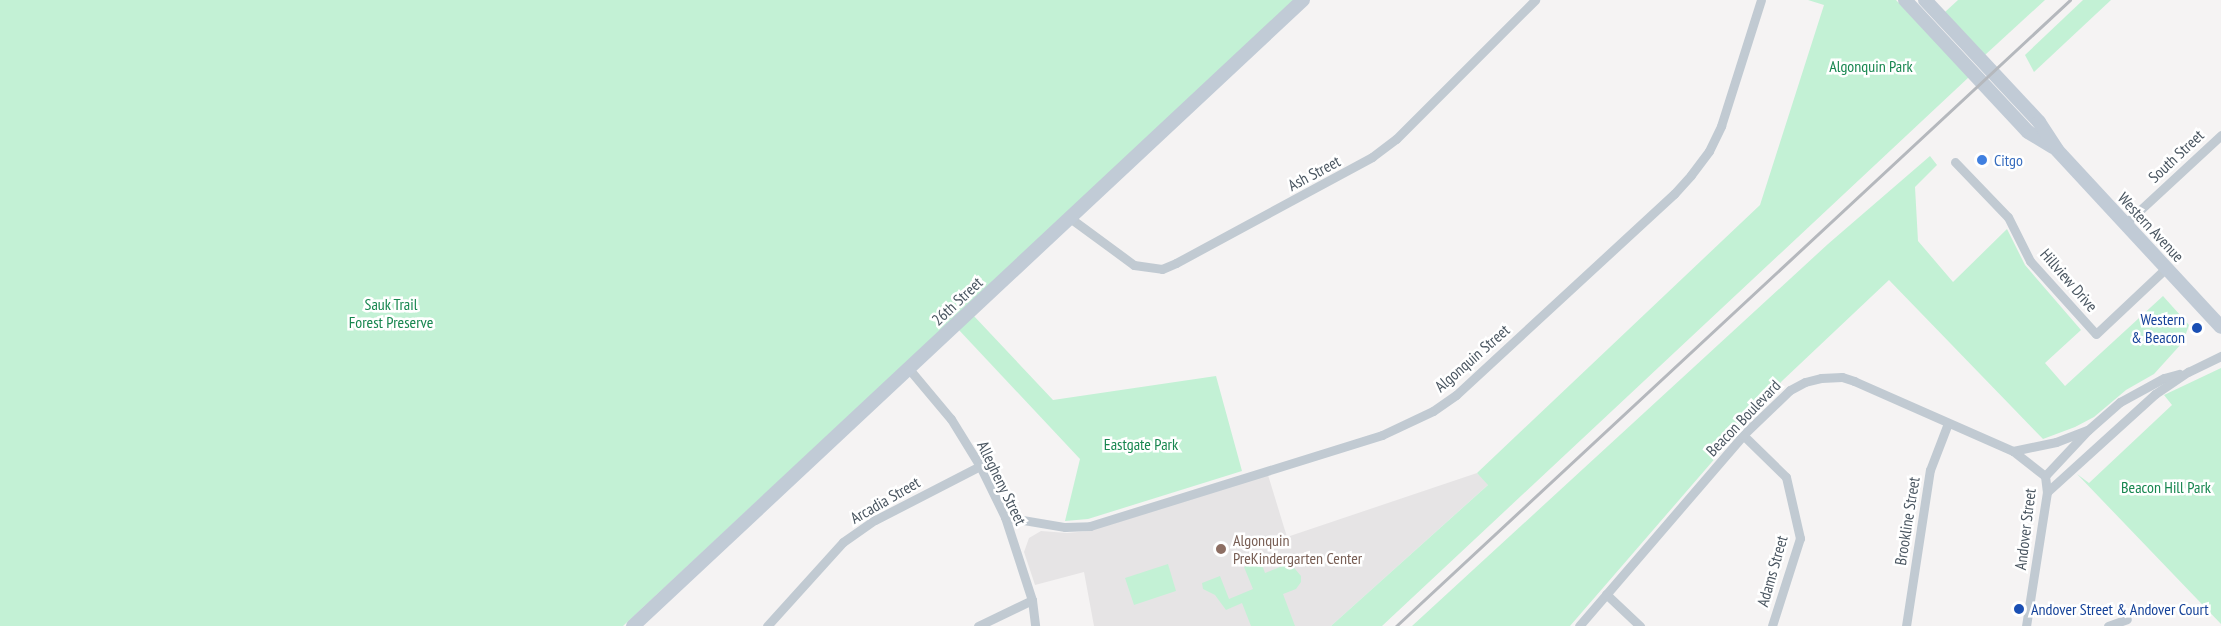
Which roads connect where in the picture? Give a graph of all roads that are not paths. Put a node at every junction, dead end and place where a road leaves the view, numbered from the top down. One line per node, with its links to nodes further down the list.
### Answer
1 (1303, 0): 9 (street, 26th Street)
2 (1535, 0): 9 (street, Ash Street)
3 (1761, 0): 23 (street, Algonquin Street)
4 (1905, 0): 7 (street, Western Avenue)
5 (1925, 0): 7 (street, Western Avenue)
6 (2221, 135): 10 (street, South Street)
7 (2057, 150): 10 (street, Western Avenue)
8 (1955, 162): 11 (street, Hillview Drive)
9 (1070, 218): 14 (street, 26th Street)
10 (2125, 224): 11 (street, Western Avenue)
11 (2166, 268): 12 (street, Western Avenue)
12 (2221, 327)
13 (2221, 357): 15 (street)
14 (909, 369): 20 (street, Allegheny Street); 27 (street, 26th Street)
15 (2188, 372): 17 (street); 22 (street)
16 (1948, 423): 18 (street, Beacon Boulevard); 19 (street, Beacon Boulevard); 34 (street, Brookline Street)
17 (2088, 430): 19 (street); 21 (street)
18 (1743, 435): 24 (street, Beacon Boulevard); 33 (street, Adams Street)
19 (2013, 451): 21 (street, Andover Street)
20 (980, 466): 23 (street, Allegheny Street); 28 (street, Arcadia Street)
21 (2045, 476): 22 (street, Andover Street)
22 (2047, 492): 35 (street, Andover Street)
23 (1005, 517): 25 (street, Allegheny Street)
24 (1606, 594): 31 (street, Beacon Boulevard); 32 (street)
25 (1032, 600): 29 (street); 30 (street, Allegheny Street)
26 (2127, 619): 36 (street)
27 (633, 626)
28 (767, 626)
29 (978, 626)
30 (1035, 626)
31 (1579, 626)
32 (1640, 626)
33 (1773, 626)
34 (1906, 626)
35 (2026, 626)
36 (2108, 626)

